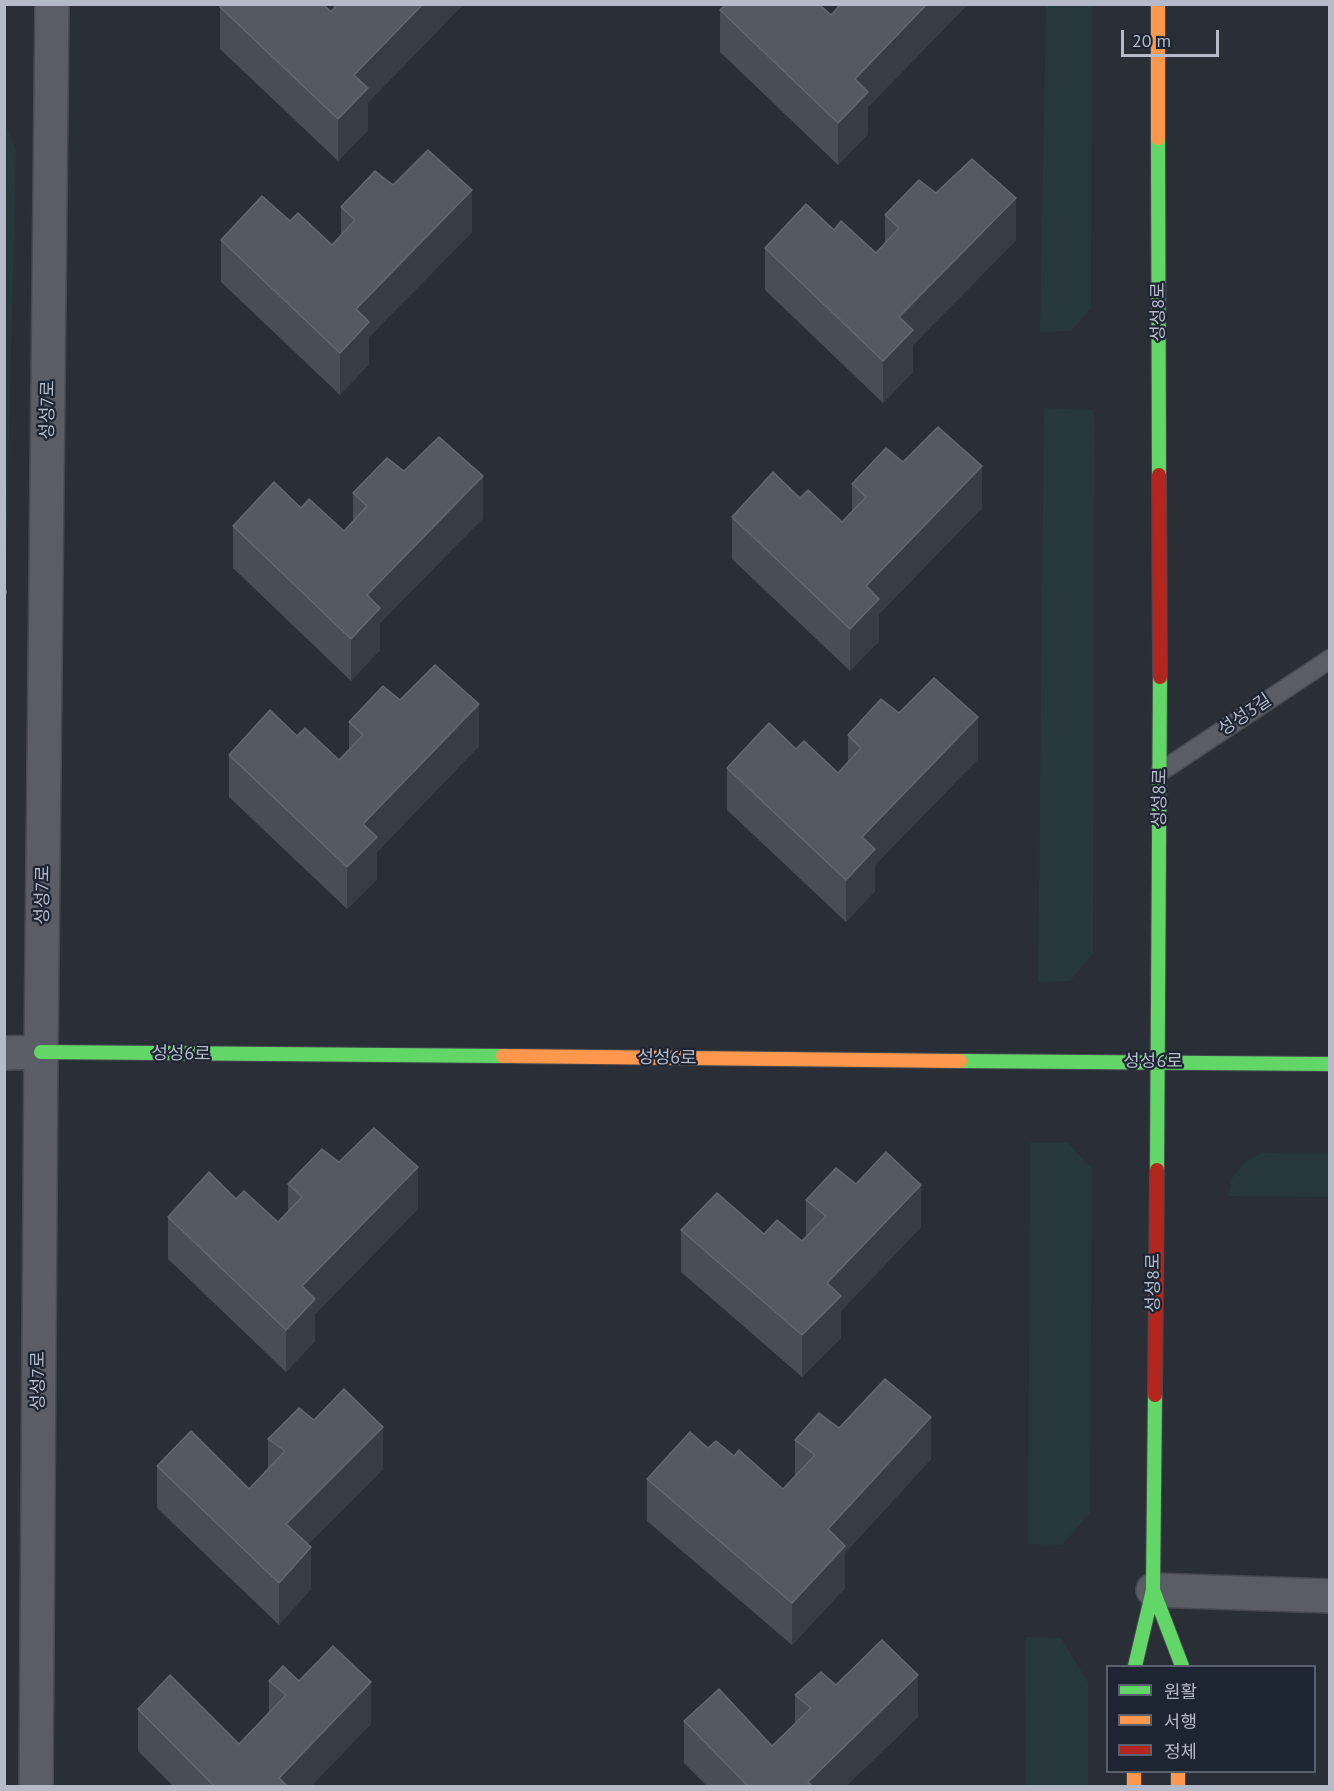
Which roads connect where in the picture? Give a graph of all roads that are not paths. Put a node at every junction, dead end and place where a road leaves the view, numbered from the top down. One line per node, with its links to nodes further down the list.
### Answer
1 (52, 4): 5 (street, 성성7로)
2 (1158, 4): 4 (street, 성성8로)
3 (1329, 659): 4 (lane, 성성3길)
4 (1160, 772): 7 (street, 성성8로)
5 (41, 1052): 6 (street, 성성6로); 7 (street, 성성6로); 13 (street, 성성7로)
6 (4, 1053)
7 (1156, 1062): 8 (street, 성성6로); 9 (street, 성성8로)
8 (1329, 1064)
9 (1153, 1590): 10 (street); 11 (street, 성성8로); 12 (street, 성성8로)
10 (1329, 1596)
11 (1135, 1665)
12 (1182, 1665)
13 (36, 1786)

